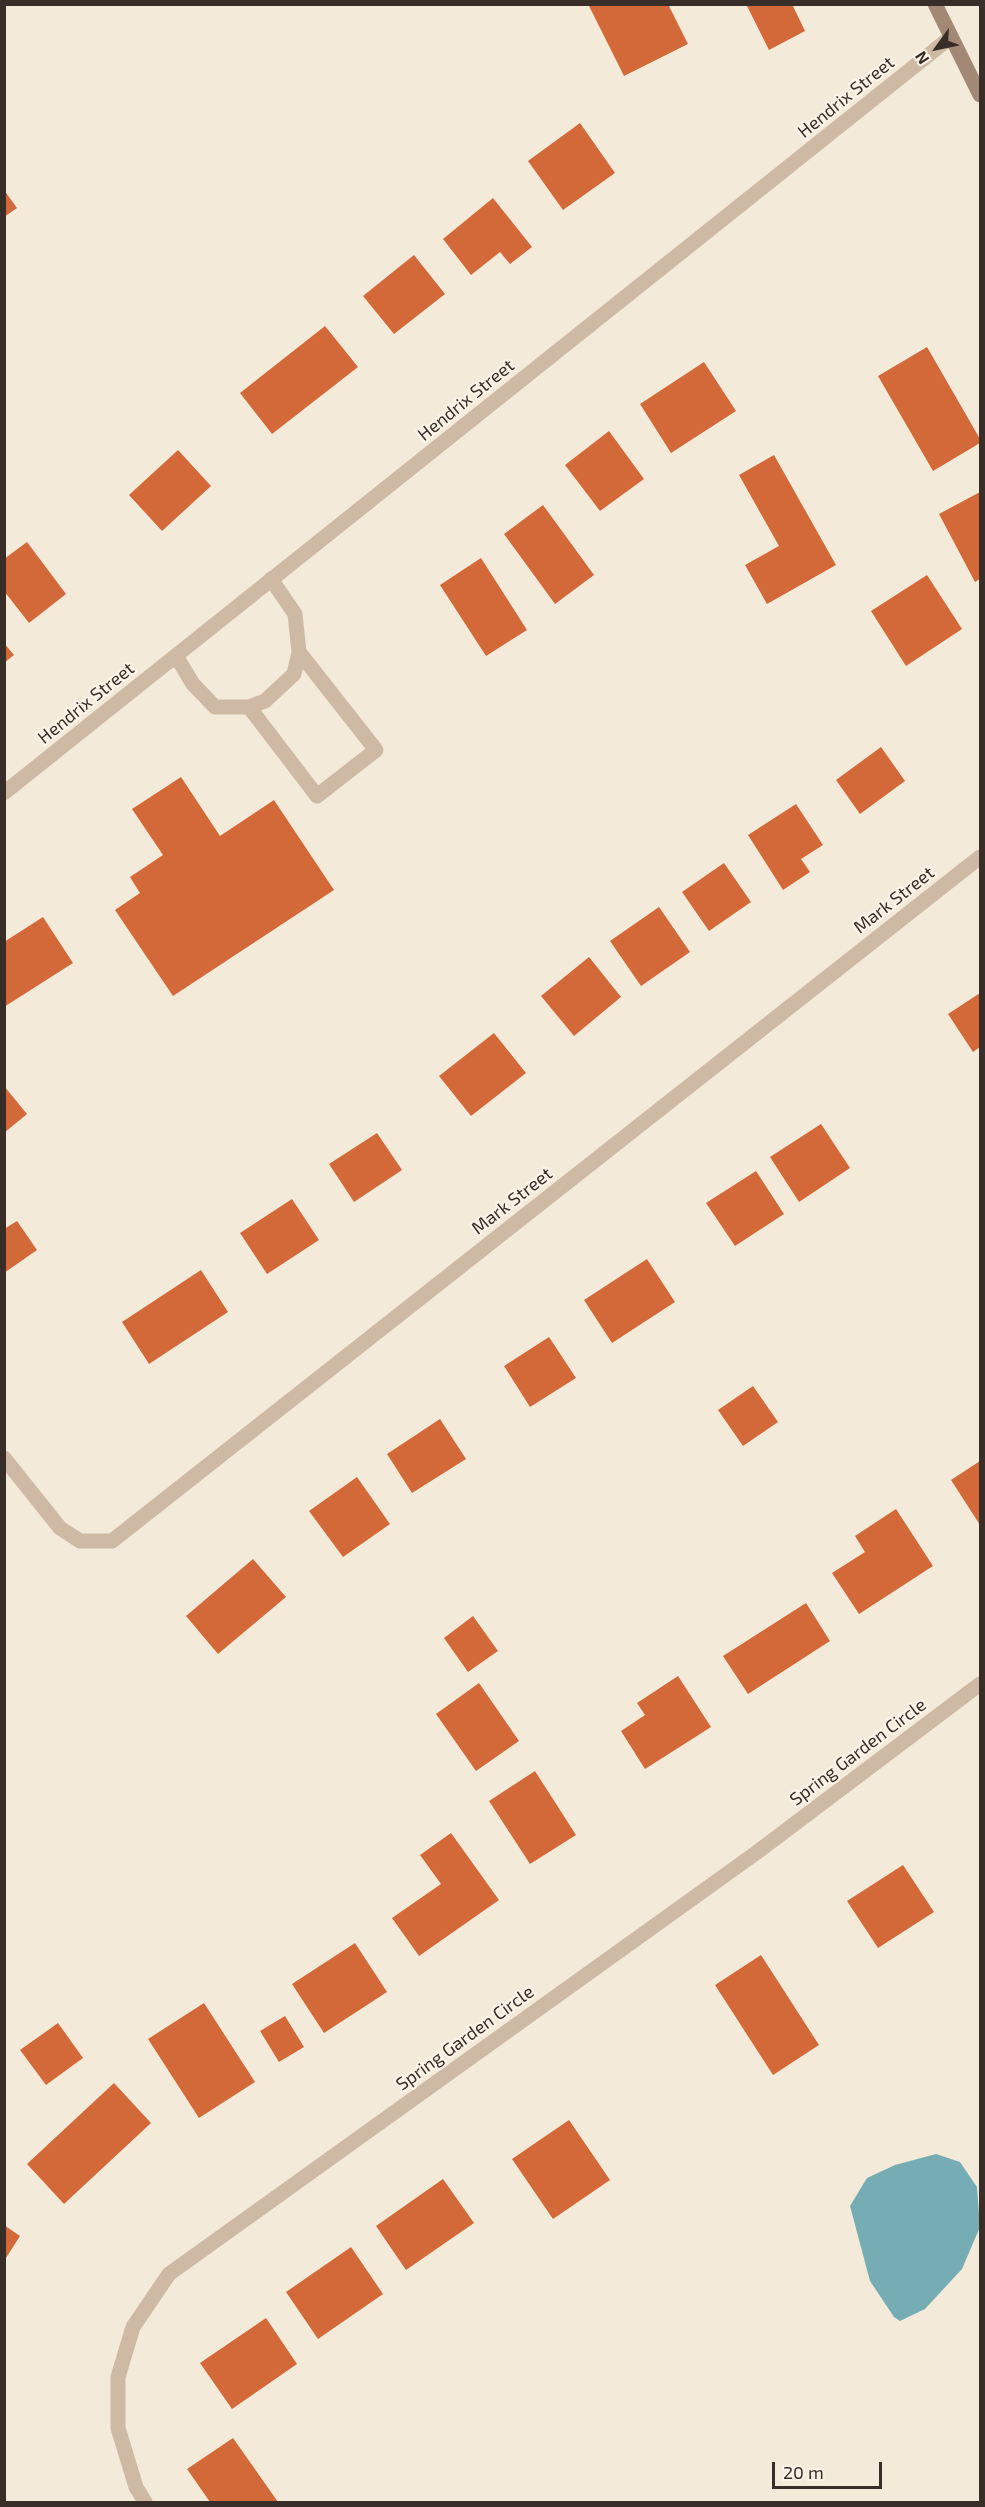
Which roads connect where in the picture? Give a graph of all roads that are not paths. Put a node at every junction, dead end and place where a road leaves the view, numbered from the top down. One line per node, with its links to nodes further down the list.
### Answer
1 (935, 4): 2 (main road)
2 (951, 37): 3 (main road); 4 (street, Hendrix Street)
3 (981, 95)
4 (271, 579): 5 (street); 6 (street, Hendrix Street)
5 (299, 652): 7 (street); 7 (street)
6 (176, 656): 7 (street); 8 (street, Hendrix Street)
7 (249, 707)
8 (4, 793)
9 (981, 857): 10 (street, Mark Street)
10 (4, 1458)
11 (981, 1684): 12 (street, Spring Garden Circle)
12 (145, 2502)

